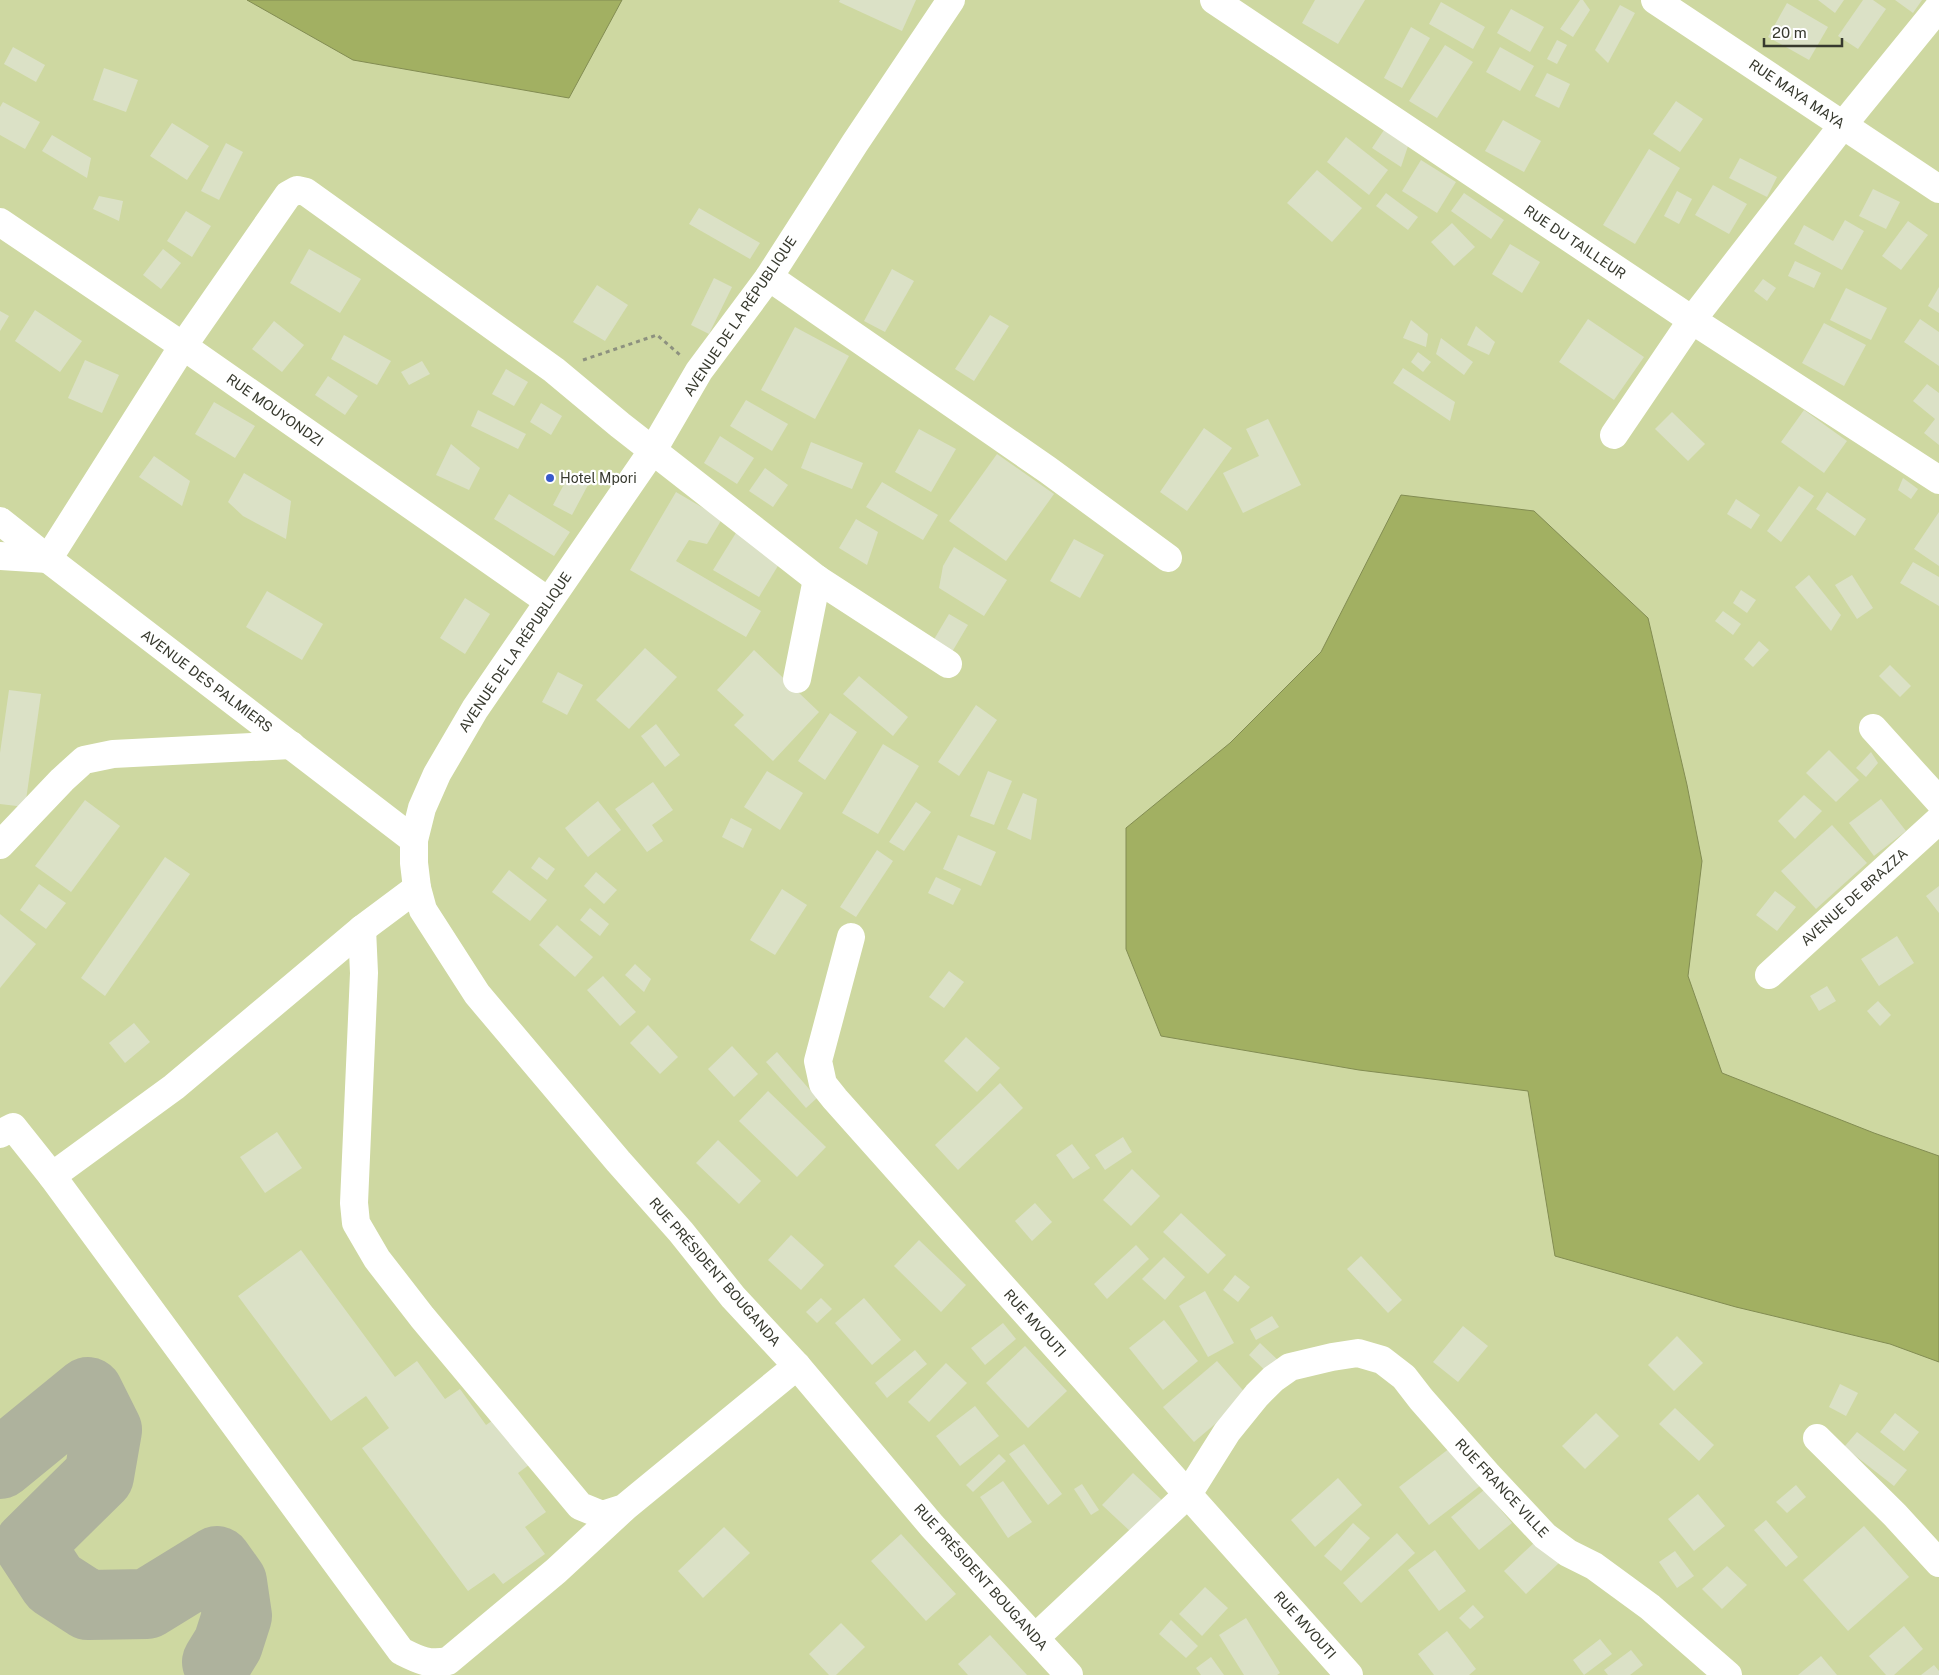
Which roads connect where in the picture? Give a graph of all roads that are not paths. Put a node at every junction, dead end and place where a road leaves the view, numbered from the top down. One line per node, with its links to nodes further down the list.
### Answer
1 (951, 0): 8 (street, AVENUE DE LA RÉPUBLIQUE)
2 (1214, 0): 9 (street, RUE DU TAILLEUR)
3 (1655, 0): 5 (street, RUE MAYA MAYA)
4 (1939, 7): 5 (street)
5 (1843, 125): 6 (street, RUE MAYA MAYA); 9 (street)
6 (1939, 188)
7 (0, 222): 10 (street, RUE MOUYONDZI)
8 (769, 277): 12 (street, AVENUE DE LA RÉPUBLIQUE); 16 (street)
9 (1692, 320): 11 (street); 13 (street, RUE DU TAILLEUR)
10 (183, 346): 12 (street); 17 (street); 19 (street, RUE MOUYONDZI)
11 (1614, 435)
12 (653, 450): 18 (street); 19 (street, AVENUE DE LA RÉPUBLIQUE)
13 (1939, 480)
14 (0, 521): 17 (street, AVENUE DES PALMIERS)
15 (0, 556): 17 (street)
16 (1168, 558)
17 (48, 559): 23 (street, AVENUE DES PALMIERS)
18 (817, 579): 20 (street); 21 (street)
19 (548, 601): 26 (street, AVENUE DE LA RÉPUBLIQUE)
20 (948, 664)
21 (797, 679)
22 (1873, 728): 24 (street)
23 (291, 745): 26 (street, AVENUE DES PALMIERS); 27 (street)
24 (1939, 801)
25 (1939, 820): 31 (street, AVENUE DE BRAZZA)
26 (414, 840): 28 (street, RUE PRÉSIDENT BOUGANDA)
27 (0, 845)
28 (418, 888): 29 (street); 34 (street, RUE PRÉSIDENT BOUGANDA)
29 (362, 929): 33 (street); 37 (street)
30 (851, 937): 36 (street, RUE MVOUTI)
31 (1769, 975)
32 (0, 1134): 33 (street)
33 (52, 1176): 37 (street)
34 (797, 1366): 37 (street); 39 (street, RUE PRÉSIDENT BOUGANDA)
35 (1817, 1438): 38 (street)
36 (1188, 1494): 39 (street); 41 (street, RUE MVOUTI); 42 (street, RUE FRANCE VILLE)
37 (624, 1508)
38 (1939, 1563)
39 (1036, 1637): 40 (street, RUE PRÉSIDENT BOUGANDA)
40 (1069, 1675)
41 (1350, 1675)
42 (1728, 1675)

